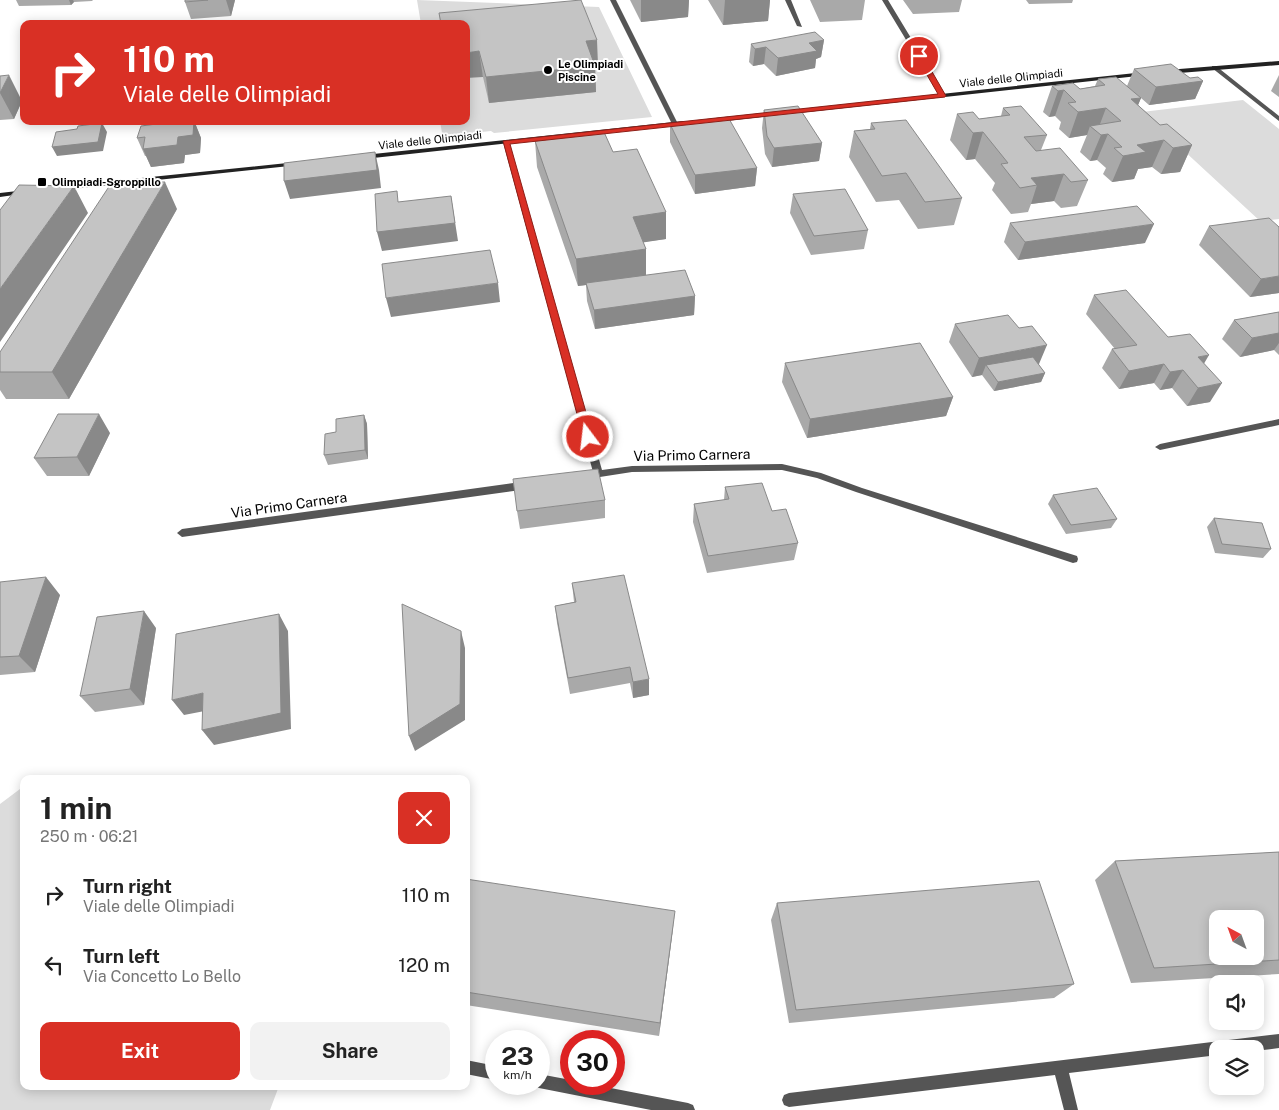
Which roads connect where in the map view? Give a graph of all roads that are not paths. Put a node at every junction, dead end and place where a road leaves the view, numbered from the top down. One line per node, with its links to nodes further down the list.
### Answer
1 (613, 0): 11 (street)
2 (788, 0): 4 (street)
3 (885, 0): 7 (street)
4 (800, 26)
5 (1279, 63): 6 (street, Viale delle Olimpiadi)
6 (1214, 67): 7 (street, Viale delle Olimpiadi); 8 (street)
7 (943, 96): 9 (street, Viale delle Olimpiadi)
8 (1279, 118)
9 (713, 120)
10 (694, 122): 11 (street, Viale delle Olimpiadi)
11 (674, 124): 12 (street, Viale delle Olimpiadi)
12 (506, 142): 13 (street, Viale delle Olimpiadi); 20 (street)
13 (356, 158)
14 (307, 163): 15 (street)
15 (51, 190)
16 (34, 191): 17 (street)
17 (0, 195)
18 (1279, 422): 19 (street)
19 (1160, 447)
20 (598, 474): 21 (street, Via Primo Carnera); 24 (street, Via Primo Carnera)
21 (579, 477)
22 (540, 483): 23 (street, Via Primo Carnera)
23 (182, 533)
24 (1073, 559)
25 (1279, 1041): 26 (street)
26 (1060, 1067): 30 (street); 32 (street)
27 (470, 1068): 28 (street)
28 (485, 1070)
29 (550, 1083): 31 (street)
30 (789, 1100)
31 (688, 1110)
32 (1071, 1110)

